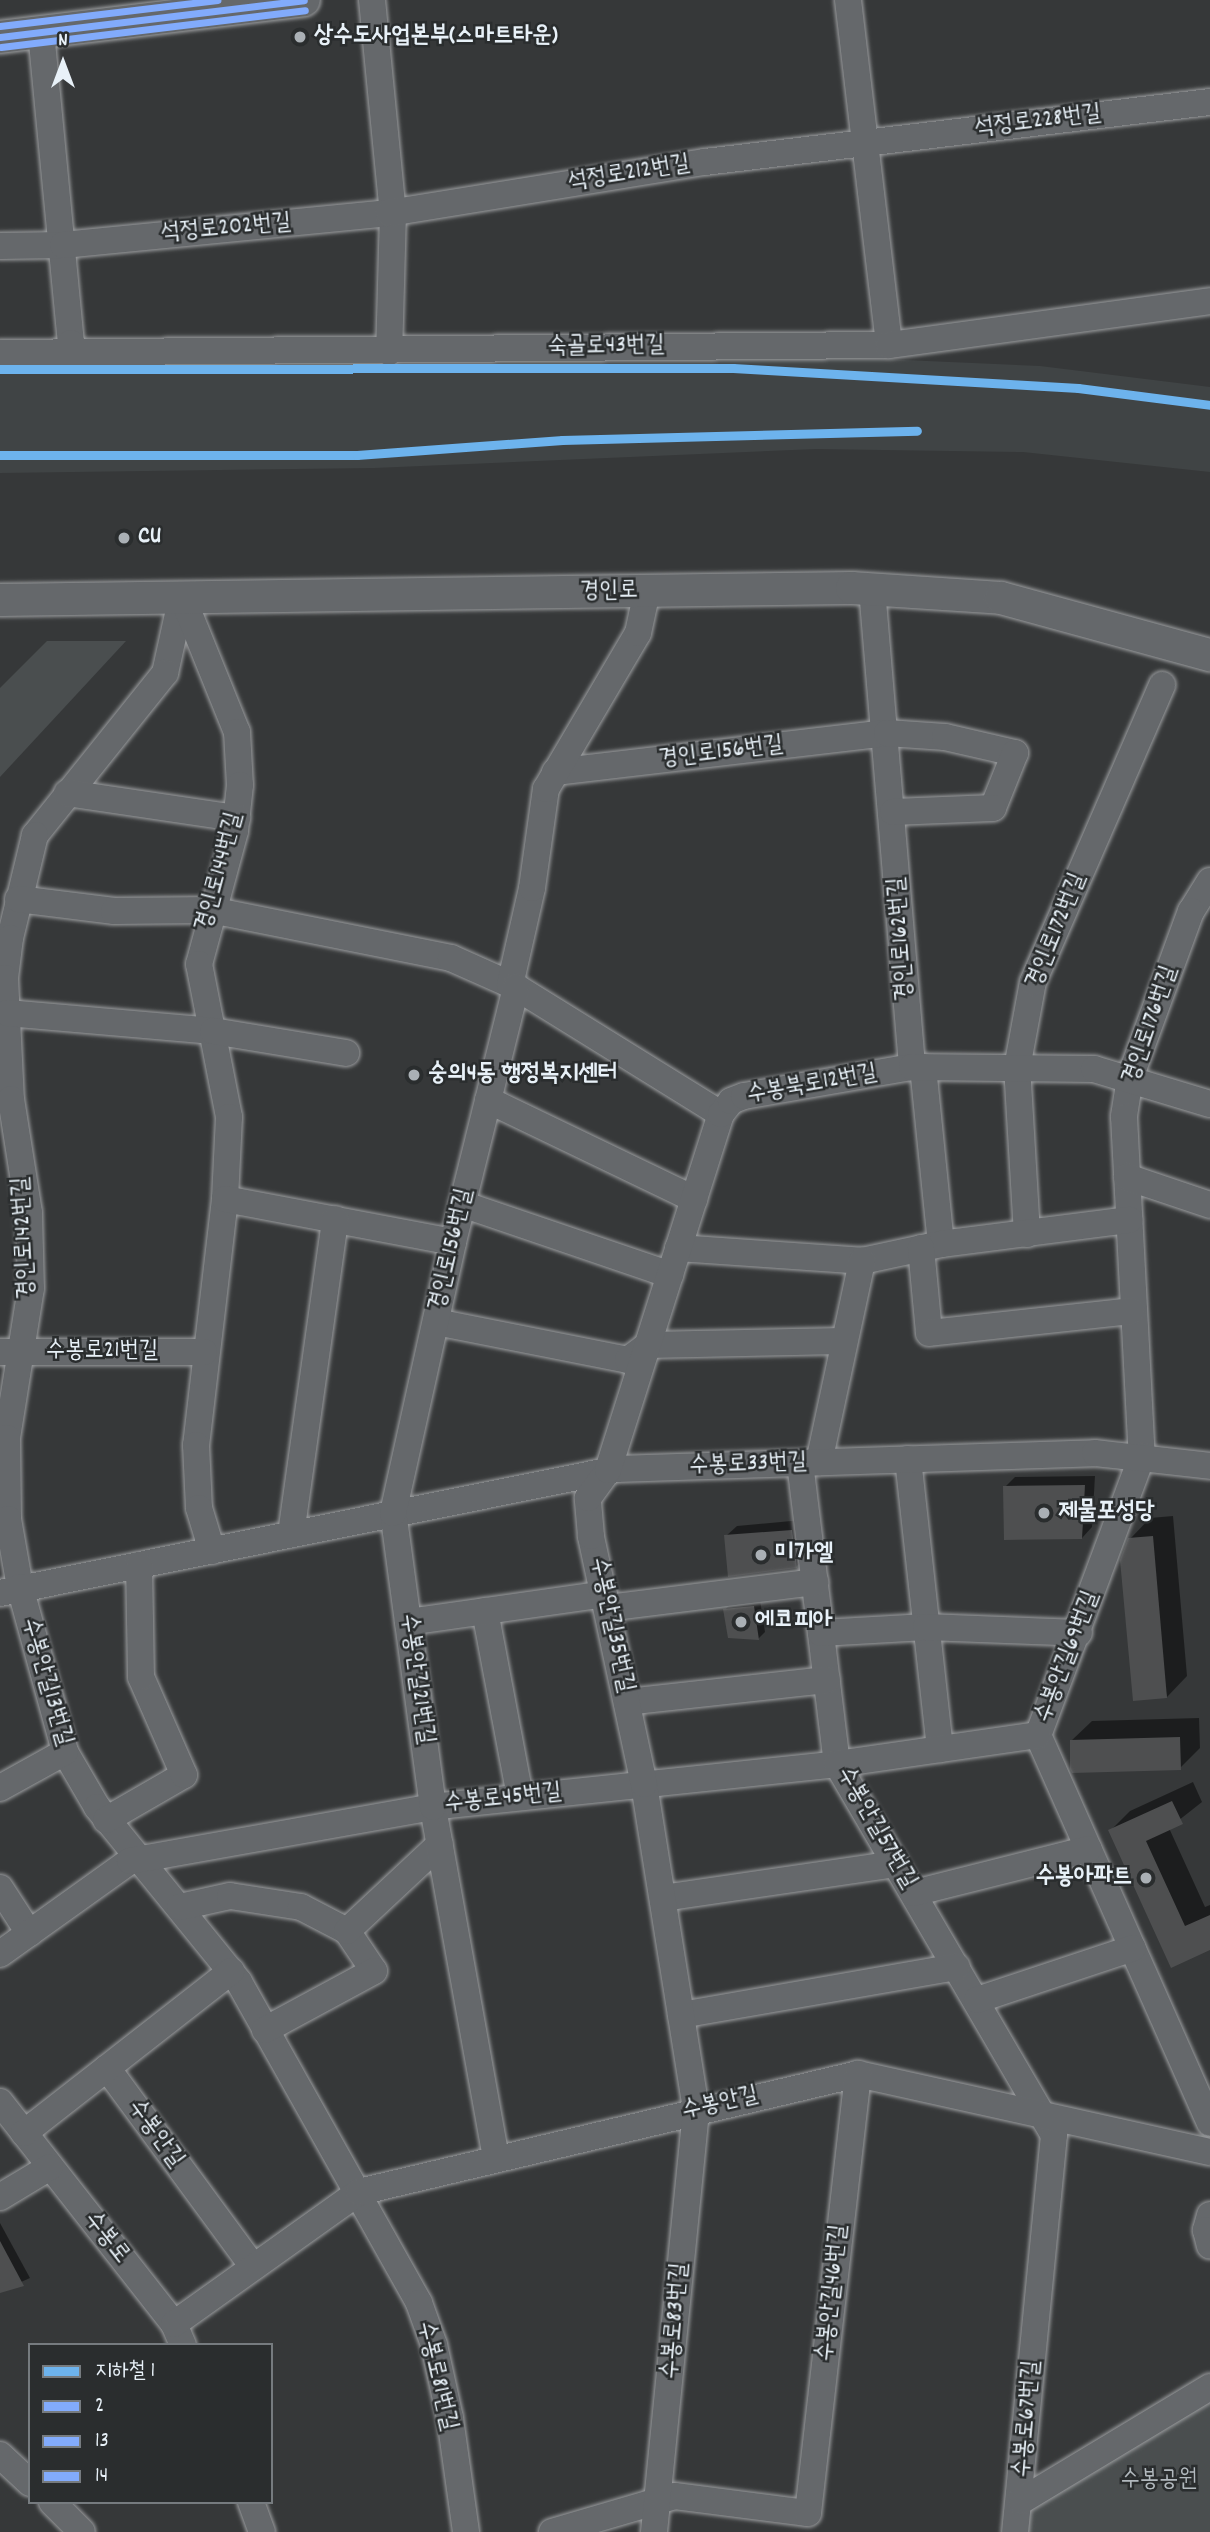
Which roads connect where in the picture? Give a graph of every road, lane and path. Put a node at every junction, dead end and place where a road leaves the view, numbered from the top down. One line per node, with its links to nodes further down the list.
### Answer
1 (304, 0): 4 (main road)
2 (372, 0): 8 (street)
3 (848, 0): 7 (street)
4 (41, 32): 5 (main road); 9 (street)
5 (0, 37)
6 (1210, 102): 7 (street, 석정로228번길)
7 (865, 143): 8 (street, 석정로212번길); 12 (street)
8 (391, 213): 9 (street, 석정로202번길); 13 (street)
9 (64, 245): 10 (street, 석정로202번길); 15 (street)
10 (0, 246)
11 (1210, 301): 12 (street, 숙골로43번길)
12 (889, 345): 13 (street, 숙골로43번길)
13 (389, 352): 15 (street, 숙골로43번길)
14 (0, 353): 15 (street, 숙골로43번길)
15 (78, 353)
16 (872, 589): 17 (main road, 경인로); 20 (main road, 경인로); 22 (street, 경인로162번길)
17 (647, 591): 18 (main road, 경인로); 23 (street, 경인로156번길)
18 (182, 597): 19 (main road, 경인로); 24 (street, 경인로142번길); 26 (street, 경인로144번길)
19 (0, 600)
20 (1210, 655)
21 (1162, 685): 35 (street, 경인로172번길)
22 (887, 733): 23 (street, 경인로156번길); 25 (street, 경인로162번길); 25 (street)
23 (555, 772): 30 (street, 경인로156번길)
24 (67, 793): 26 (street); 28 (street, 경인로142번길)
25 (893, 812): 34 (street, 경인로162번길)
26 (237, 818): 29 (street, 경인로144번길)
27 (1210, 881): 36 (street, 경인로176번길)
28 (19, 899): 29 (street); 31 (street, 경인로142번길)
29 (211, 910): 30 (street, 수봉북로12번길); 32 (street, 경인로144번길)
30 (513, 986): 37 (street, 경인로156번길); 39 (street, 수봉북로12번길)
31 (7, 1013): 32 (street); 57 (street, 경인로142번길)
32 (213, 1031): 33 (street); 41 (street, 경인로144번길)
33 (346, 1053)
34 (918, 1066): 35 (street, 수봉북로12번길); 39 (street, 수봉북로12번길); 49 (street, 경인로162번길)
35 (1017, 1068): 36 (street, 수봉북로12번길); 47 (street, 경인로172번길)
36 (1130, 1078): 38 (street, 수봉북로12번길); 40 (street, 경인로176번길)
37 (488, 1100): 42 (street); 43 (street, 경인로156번길)
38 (1210, 1104)
39 (721, 1114): 42 (street, 수봉안길35번길)
40 (1127, 1177): 44 (street); 46 (street, 경인로176번길)
41 (225, 1199): 45 (street); 58 (street, 경인로144번길)
42 (694, 1199): 50 (street, 수봉안길35번길)
43 (463, 1204): 48 (street, 경인로156번길); 52 (street)
44 (1210, 1205)
45 (335, 1219): 48 (street); 66 (street)
46 (1129, 1220): 47 (street); 53 (street, 경인로176번길)
47 (1027, 1234): 49 (street)
48 (453, 1242): 54 (street, 경인로156번길)
49 (931, 1246): 51 (street); 53 (street)
50 (678, 1248): 51 (street); 52 (street, 수봉안길35번길)
51 (862, 1261): 55 (street, 수봉안길57번길)
52 (670, 1275): 56 (street, 수봉안길35번길)
53 (1132, 1311): 60 (street, 경인로176번길)
54 (436, 1322): 56 (street); 65 (street, 경인로156번길)
55 (842, 1341): 56 (street); 62 (street, 수봉안길57번길)
56 (648, 1345): 64 (street, 수봉안길35번길)
57 (12, 1352): 58 (street, 수봉로21번길); 59 (street, 경인로142번길)
58 (204, 1352): 67 (street, 경인로144번길)
59 (3, 1451): 70 (street, 경인로142번길)
60 (1142, 1456): 61 (street, 수봉로33번길); 63 (street, 수봉로33번길); 76 (street, 수봉안길69번길)
61 (908, 1459): 62 (street, 수봉로33번길); 74 (street)
62 (810, 1463): 64 (street, 수봉로33번길); 69 (street, 수봉안길57번길)
63 (1210, 1466)
64 (608, 1470): 65 (street, 수봉로33번길); 71 (street, 수봉안길35번길)
65 (393, 1513): 66 (street, 수봉로33번길); 73 (street, 수봉안길21번길)
66 (291, 1534): 67 (street, 수봉로33번길)
67 (212, 1551): 68 (street, 수봉로33번길)
68 (139, 1564): 70 (street, 수봉로33번길); 87 (street)
69 (815, 1582): 71 (street); 75 (street, 수봉안길57번길)
70 (10, 1590): 81 (street, 수봉안길13번길)
71 (605, 1601): 72 (street); 78 (street, 수봉안길35번길)
72 (485, 1611): 73 (street); 85 (street)
73 (408, 1622): 86 (street, 수봉안길21번길)
74 (926, 1627): 75 (street); 76 (street); 80 (street)
75 (821, 1633): 77 (street, 수봉안길57번길)
76 (1079, 1633): 79 (street, 수봉안길69번길)
77 (827, 1680): 78 (street); 82 (street, 수봉안길57번길)
78 (627, 1702): 83 (street, 수봉안길35번길)
79 (1038, 1735): 80 (street, 수봉로45번길); 89 (street, 수봉안길69번길)
80 (940, 1749): 82 (street, 수봉로45번길)
81 (65, 1752): 84 (street); 87 (street, 수봉안길13번길)
82 (837, 1764): 83 (street, 수봉로45번길); 91 (street, 수봉안길57번길)
83 (644, 1784): 85 (street, 수봉로45번길); 94 (street, 수봉안길35번길)
84 (0, 1788)
85 (520, 1797): 86 (street, 수봉로45번길)
86 (433, 1807): 88 (street, 수봉안길21번길); 90 (street, 수봉로45번길)
87 (106, 1820): 90 (street, 수봉안길13번길)
88 (440, 1844): 96 (street); 113 (street, 수봉안길21번길)
89 (1089, 1849): 93 (street); 98 (street, 수봉안길69번길)
90 (137, 1859): 95 (street, 수봉안길13번길); 97 (street, 수봉로45번길)
91 (896, 1864): 93 (street, 수봉안길57번길); 94 (street)
92 (0, 1888): 97 (street)
93 (914, 1893): 100 (street, 수봉안길57번길)
94 (663, 1898): 103 (street, 수봉안길35번길)
95 (180, 1907): 96 (street); 101 (street, 수봉안길13번길)
96 (347, 1931): 104 (street)
97 (29, 1933): 99 (street, 수봉로45번길)
98 (1133, 1948): 102 (street); 110 (street, 수봉안길69번길)
99 (0, 1954)
100 (957, 1967): 102 (street, 수봉안길57번길); 103 (street)
101 (232, 1971): 104 (street, 수봉안길13번길); 105 (street)
102 (977, 2000): 109 (street, 수봉안길57번길)
103 (681, 2015): 108 (street, 수봉안길35번길)
104 (265, 2030): 115 (street, 수봉안길13번길)
105 (107, 2068): 111 (street); 119 (street, 수봉안길)
106 (858, 2074): 108 (street, 수봉안길); 109 (street, 수봉안길); 124 (street, 수봉안길46번길)
107 (0, 2102): 111 (street, 수봉로)
108 (696, 2109): 113 (street, 수봉안길); 124 (street, 수봉로83번길)
109 (1047, 2118): 112 (street, 수봉안길); 125 (street, 수봉로67번길)
110 (1210, 2123)
111 (24, 2133): 114 (street, 수봉로)
112 (1210, 2152)
113 (496, 2158): 115 (street, 수봉안길)
114 (50, 2166): 116 (street); 120 (street, 수봉로)
115 (359, 2192): 119 (street, 수봉안길); 130 (street, 수봉로81번길)
116 (0, 2197)
117 (1210, 2215): 118 (street)
118 (1210, 2246)
119 (253, 2267): 120 (street, 수봉안길)
120 (178, 2334)
121 (1210, 2387): 125 (street, 수봉로67번길)
122 (0, 2455): 123 (street)
123 (28, 2481)
124 (659, 2499): 131 (street); 132 (street, 수봉로83번길)
125 (1021, 2501): 133 (street)
126 (54, 2504): 128 (street)
127 (252, 2504): 129 (street)
128 (82, 2532)
129 (262, 2532)
130 (466, 2532)
131 (552, 2532)
132 (654, 2532)
133 (1016, 2532)

